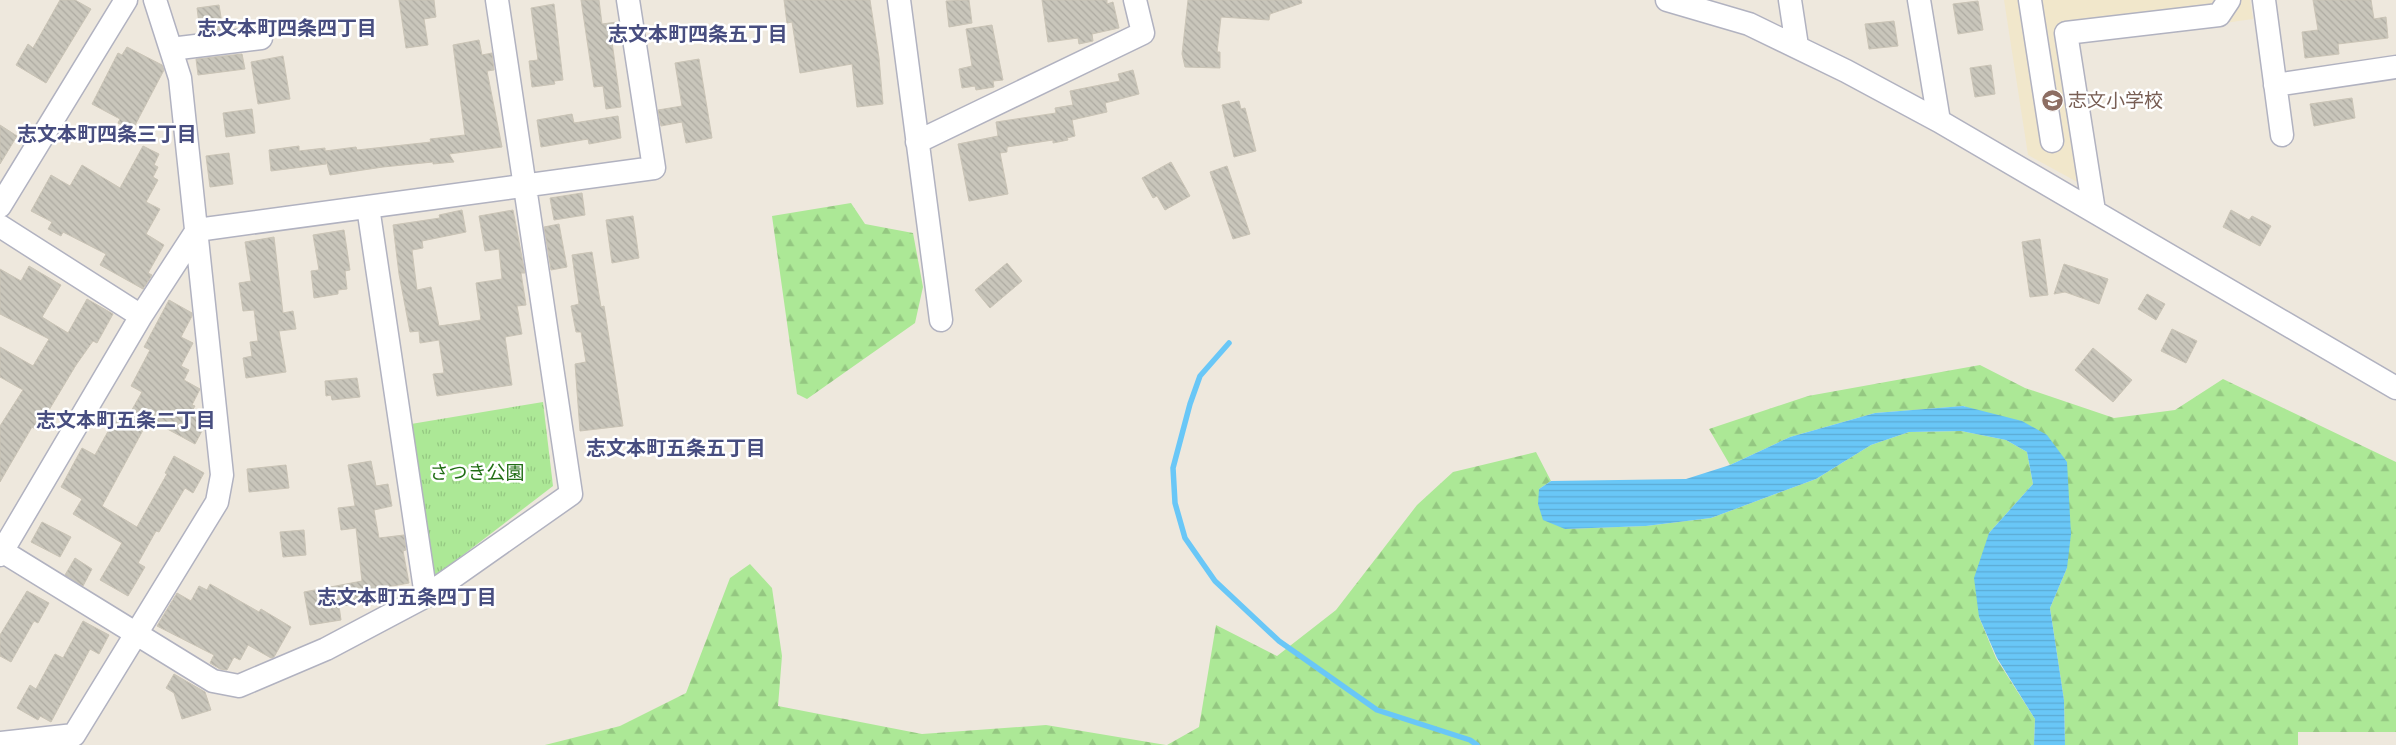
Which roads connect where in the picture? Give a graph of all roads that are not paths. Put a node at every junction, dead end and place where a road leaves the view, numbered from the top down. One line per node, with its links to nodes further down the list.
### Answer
1 (126, 0): 25 (street)
2 (155, 0): 17 (street)
3 (497, 0): 24 (street)
4 (628, 0): 24 (street)
5 (899, 0): 23 (street)
6 (1135, 0): 23 (street)
7 (1667, 0): 16 (street)
8 (1790, 0): 16 (street)
9 (1919, 0): 20 (street)
10 (2030, 0): 14 (street)
11 (2230, 0): 13 (street)
12 (2264, 0): 19 (street)
13 (2066, 33): 14 (street); 27 (street)
14 (2036, 36): 22 (street)
15 (261, 38): 17 (street)
16 (1797, 46): 20 (street)
17 (171, 49): 29 (street)
18 (2396, 67): 19 (street)
19 (2275, 85): 21 (street)
20 (1938, 121): 27 (street)
21 (2282, 135)
22 (2052, 141)
23 (918, 142): 31 (street)
24 (526, 185): 26 (street); 34 (street)
25 (0, 206)
26 (368, 207): 29 (street); 34 (street)
27 (2094, 211): 32 (street)
28 (0, 226): 30 (street)
29 (197, 230): 30 (street); 35 (street)
30 (141, 316): 33 (street)
31 (940, 320)
32 (2396, 388)
33 (1, 553): 35 (street)
34 (426, 596): 35 (street)
35 (137, 633): 36 (street)
36 (0, 743)

